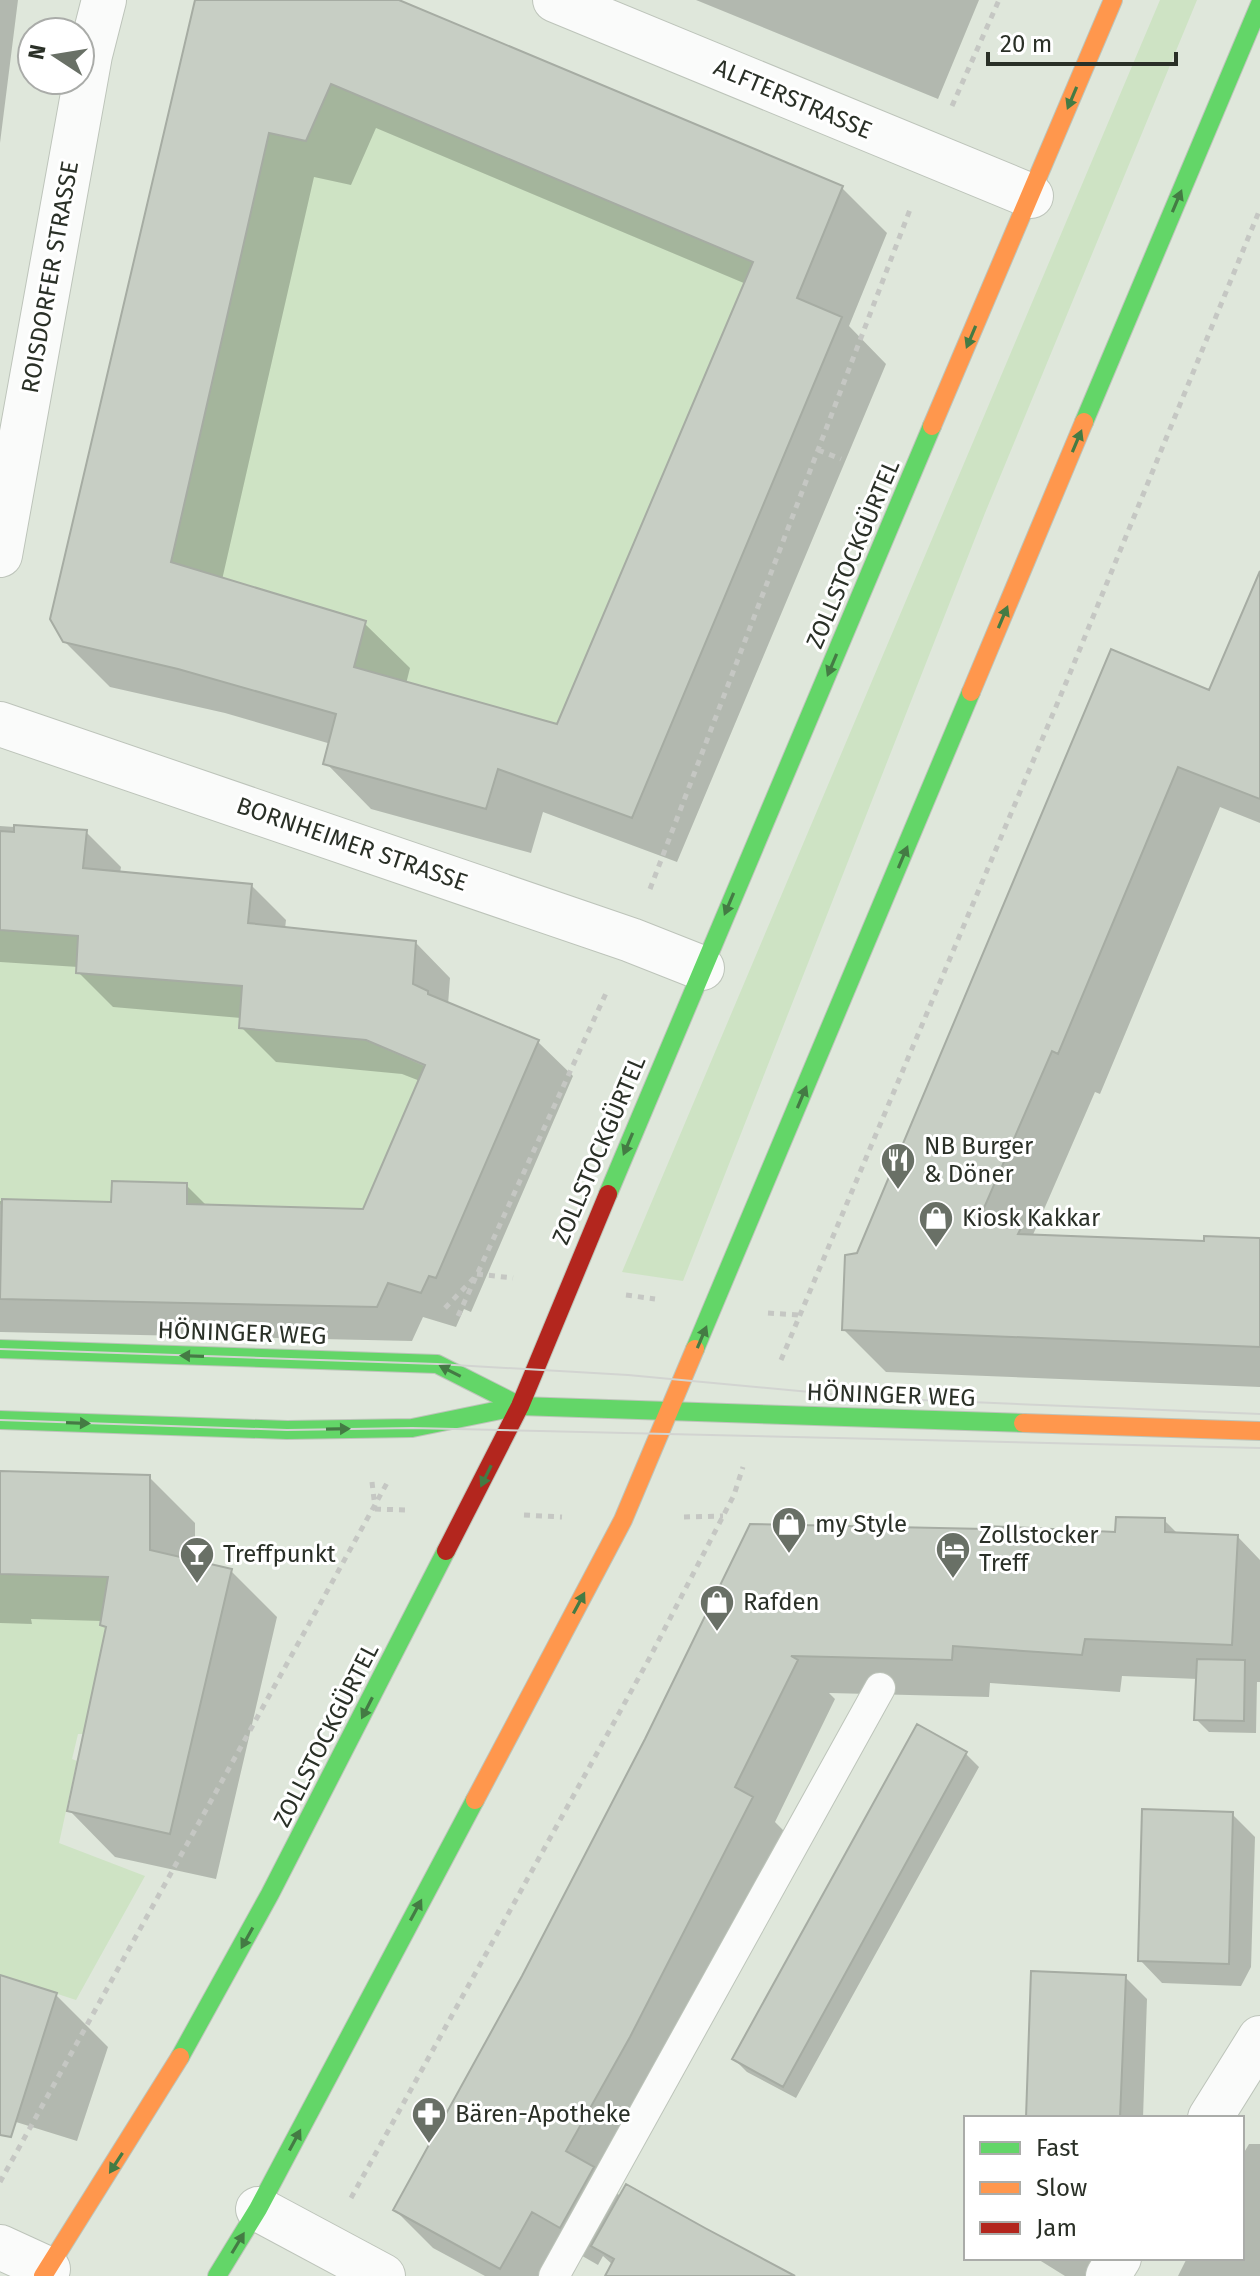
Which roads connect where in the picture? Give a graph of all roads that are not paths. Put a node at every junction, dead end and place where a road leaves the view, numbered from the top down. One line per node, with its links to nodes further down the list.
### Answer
1 (104, 0): 6 (street, ROISDORFER STRASSE)
2 (555, 0): 5 (street, ALFTERSTRASSE)
3 (1113, 0): 5 (main road, ZOLLSTOCKGÜRTEL, one-way to 5)
4 (1260, 4): 11 (main road, one-way to 4)
5 (1031, 196): 8 (main road, ZOLLSTOCKGÜRTEL, one-way to 8)
6 (0, 555)
7 (0, 724): 8 (street, BORNHEIMER STRASSE)
8 (702, 968): 10 (main road, ZOLLSTOCKGÜRTEL, one-way to 10)
9 (0, 1349): 10 (main road, HÖNINGER WEG, one-way to 9)
10 (520, 1406): 11 (main road, HÖNINGER WEG); 12 (main road, HÖNINGER WEG, one-way to 10); 19 (main road, ZOLLSTOCKGÜRTEL, one-way to 19)
11 (671, 1408): 13 (main road, HÖNINGER WEG); 17 (main road, one-way to 11)
12 (0, 1420)
13 (1260, 1431)
14 (880, 1688): 22 (lane)
15 (1255, 2058): 16 (street)
16 (1212, 2116)
17 (258, 2209): 20 (main road, one-way to 17); 21 (street)
18 (0, 2247): 19 (street)
19 (45, 2272)
20 (217, 2276)
21 (383, 2276)
22 (554, 2276)

